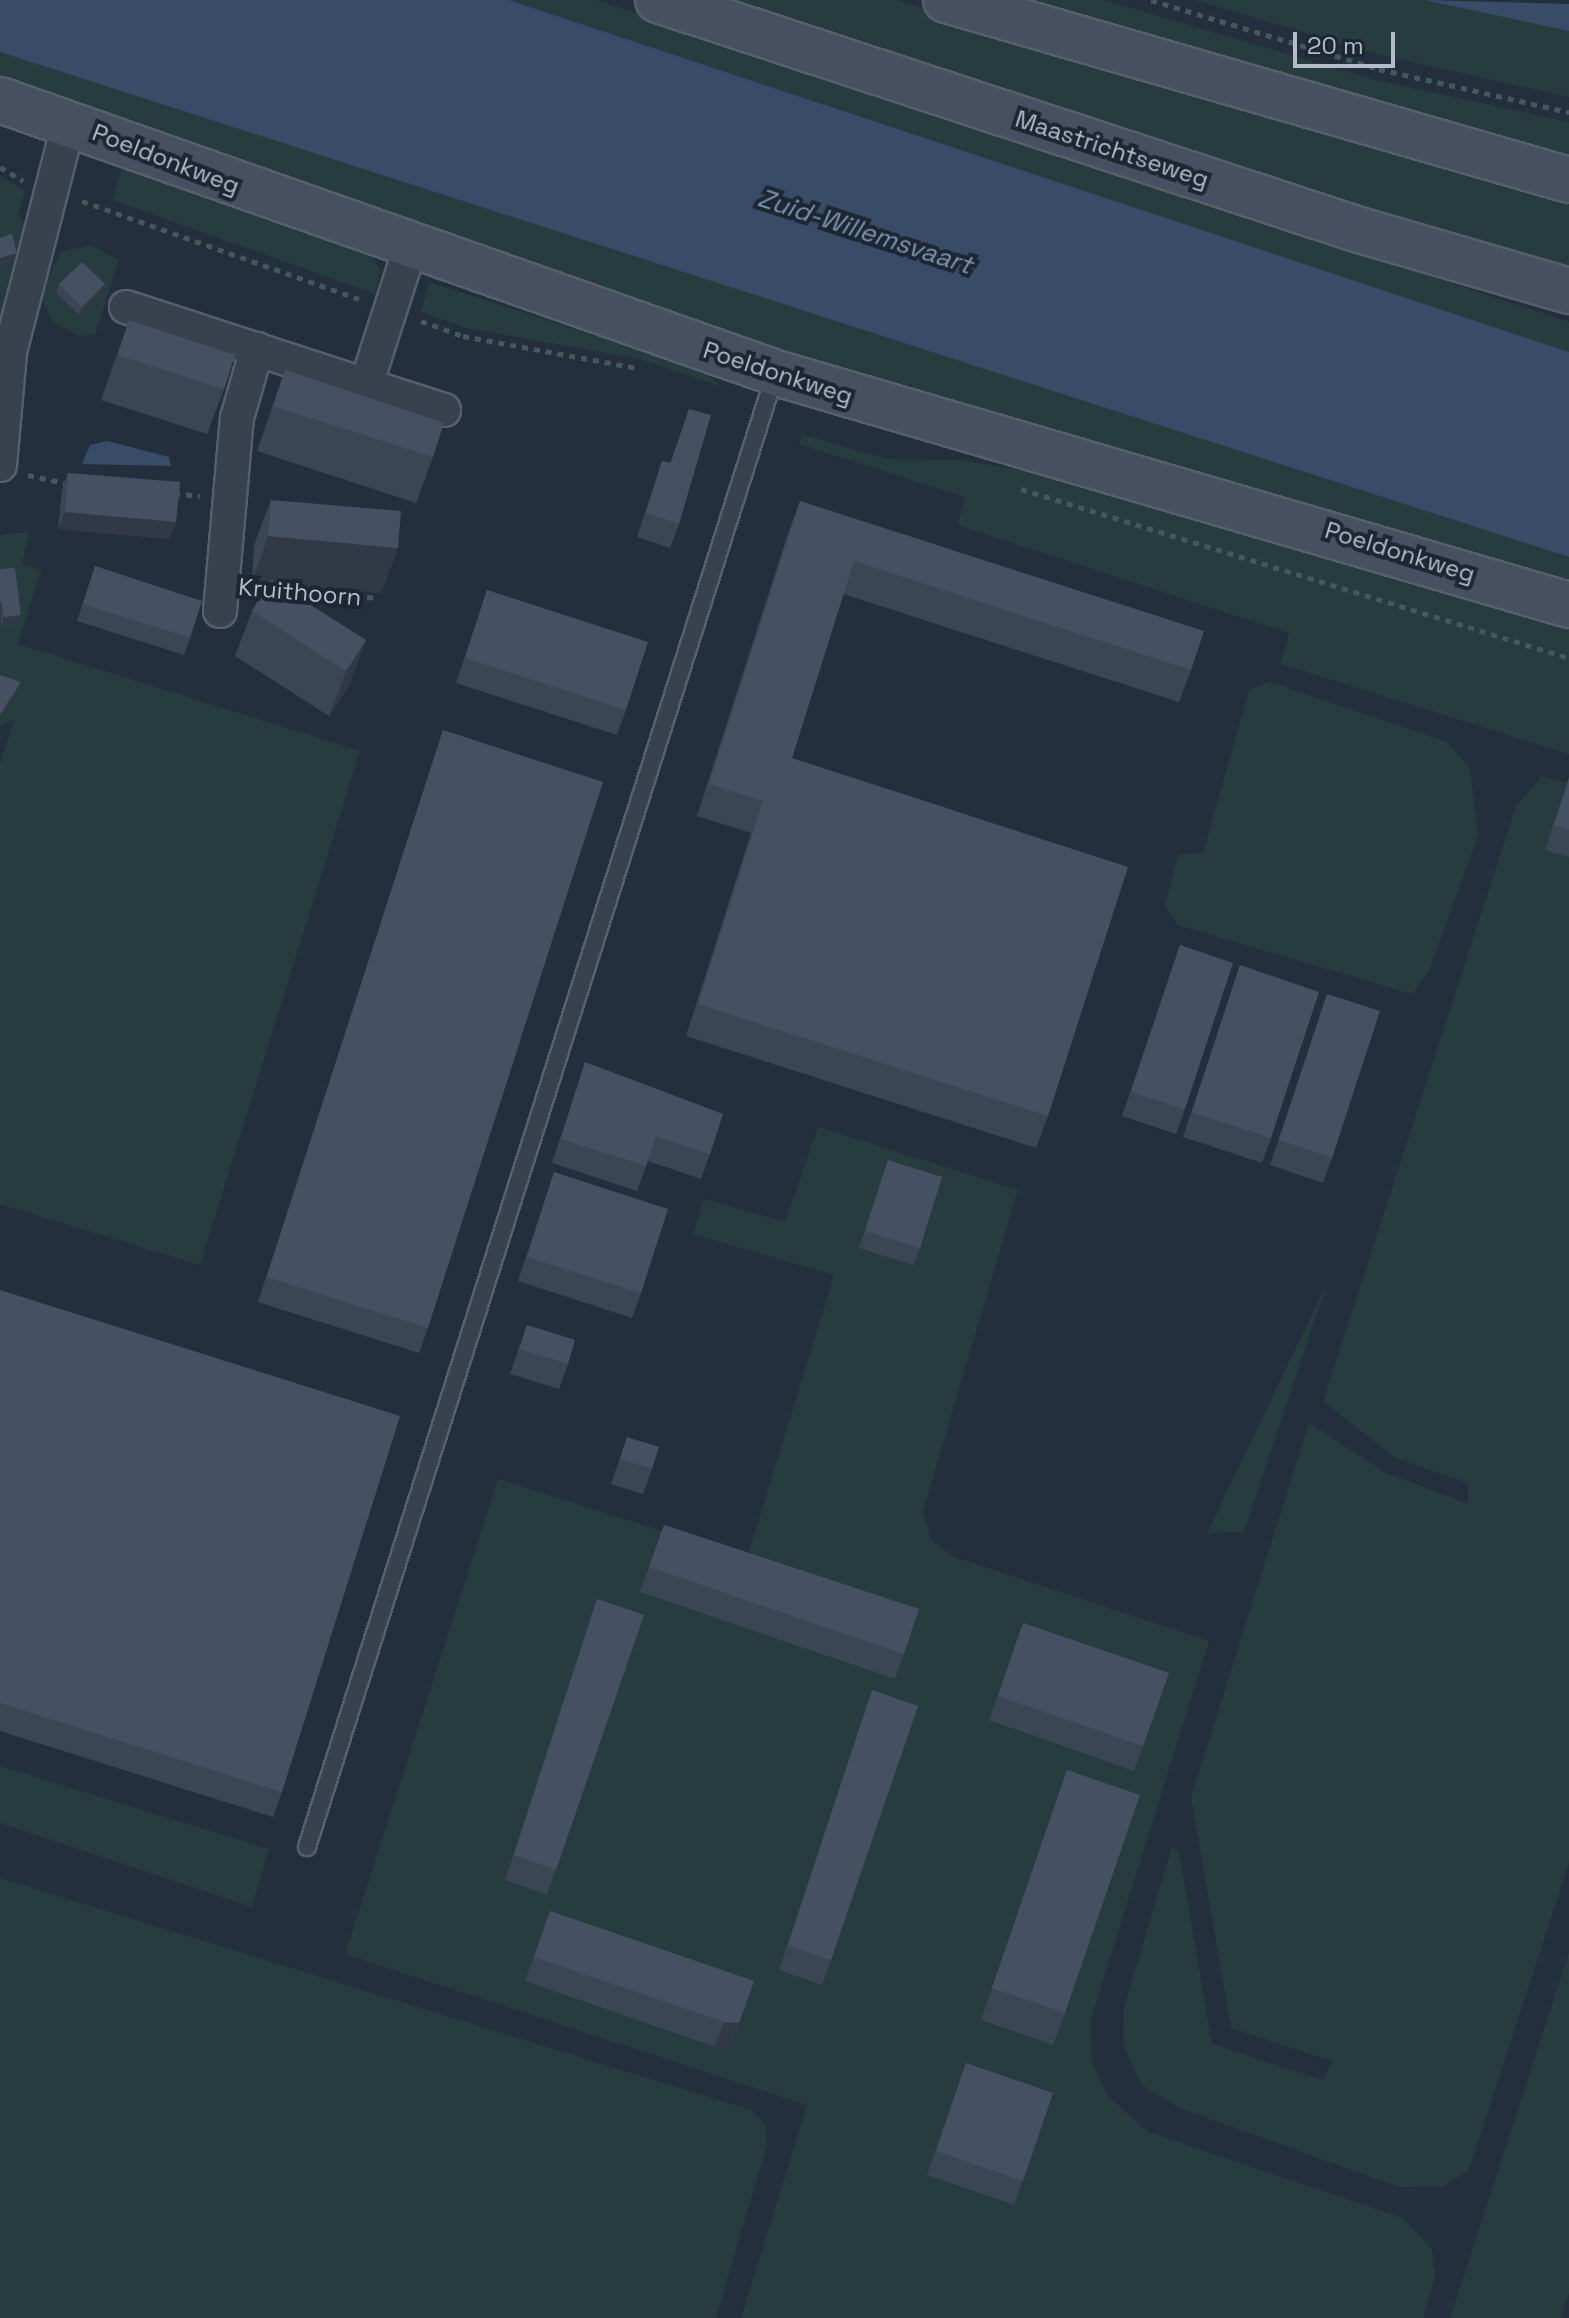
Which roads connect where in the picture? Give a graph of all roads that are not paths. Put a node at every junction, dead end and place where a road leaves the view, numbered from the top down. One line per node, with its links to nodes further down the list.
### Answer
1 (658, 0): 7 (street, Maastrichtseweg)
2 (946, 0): 5 (street)
3 (0, 100): 4 (street, Poeldonkweg)
4 (69, 122): 6 (street, Poeldonkweg); 13 (street)
5 (1569, 180)
6 (410, 249): 10 (street, Poeldonkweg); 11 (street)
7 (1569, 291)
8 (126, 307): 9 (street)
9 (257, 349): 11 (street); 14 (street, Kruithoorn)
10 (776, 373): 15 (street, Poeldonkweg); 16 (lane)
11 (366, 385): 12 (street)
12 (444, 410)
13 (7, 468)
14 (221, 598)
15 (1569, 605)
16 (307, 1847)

